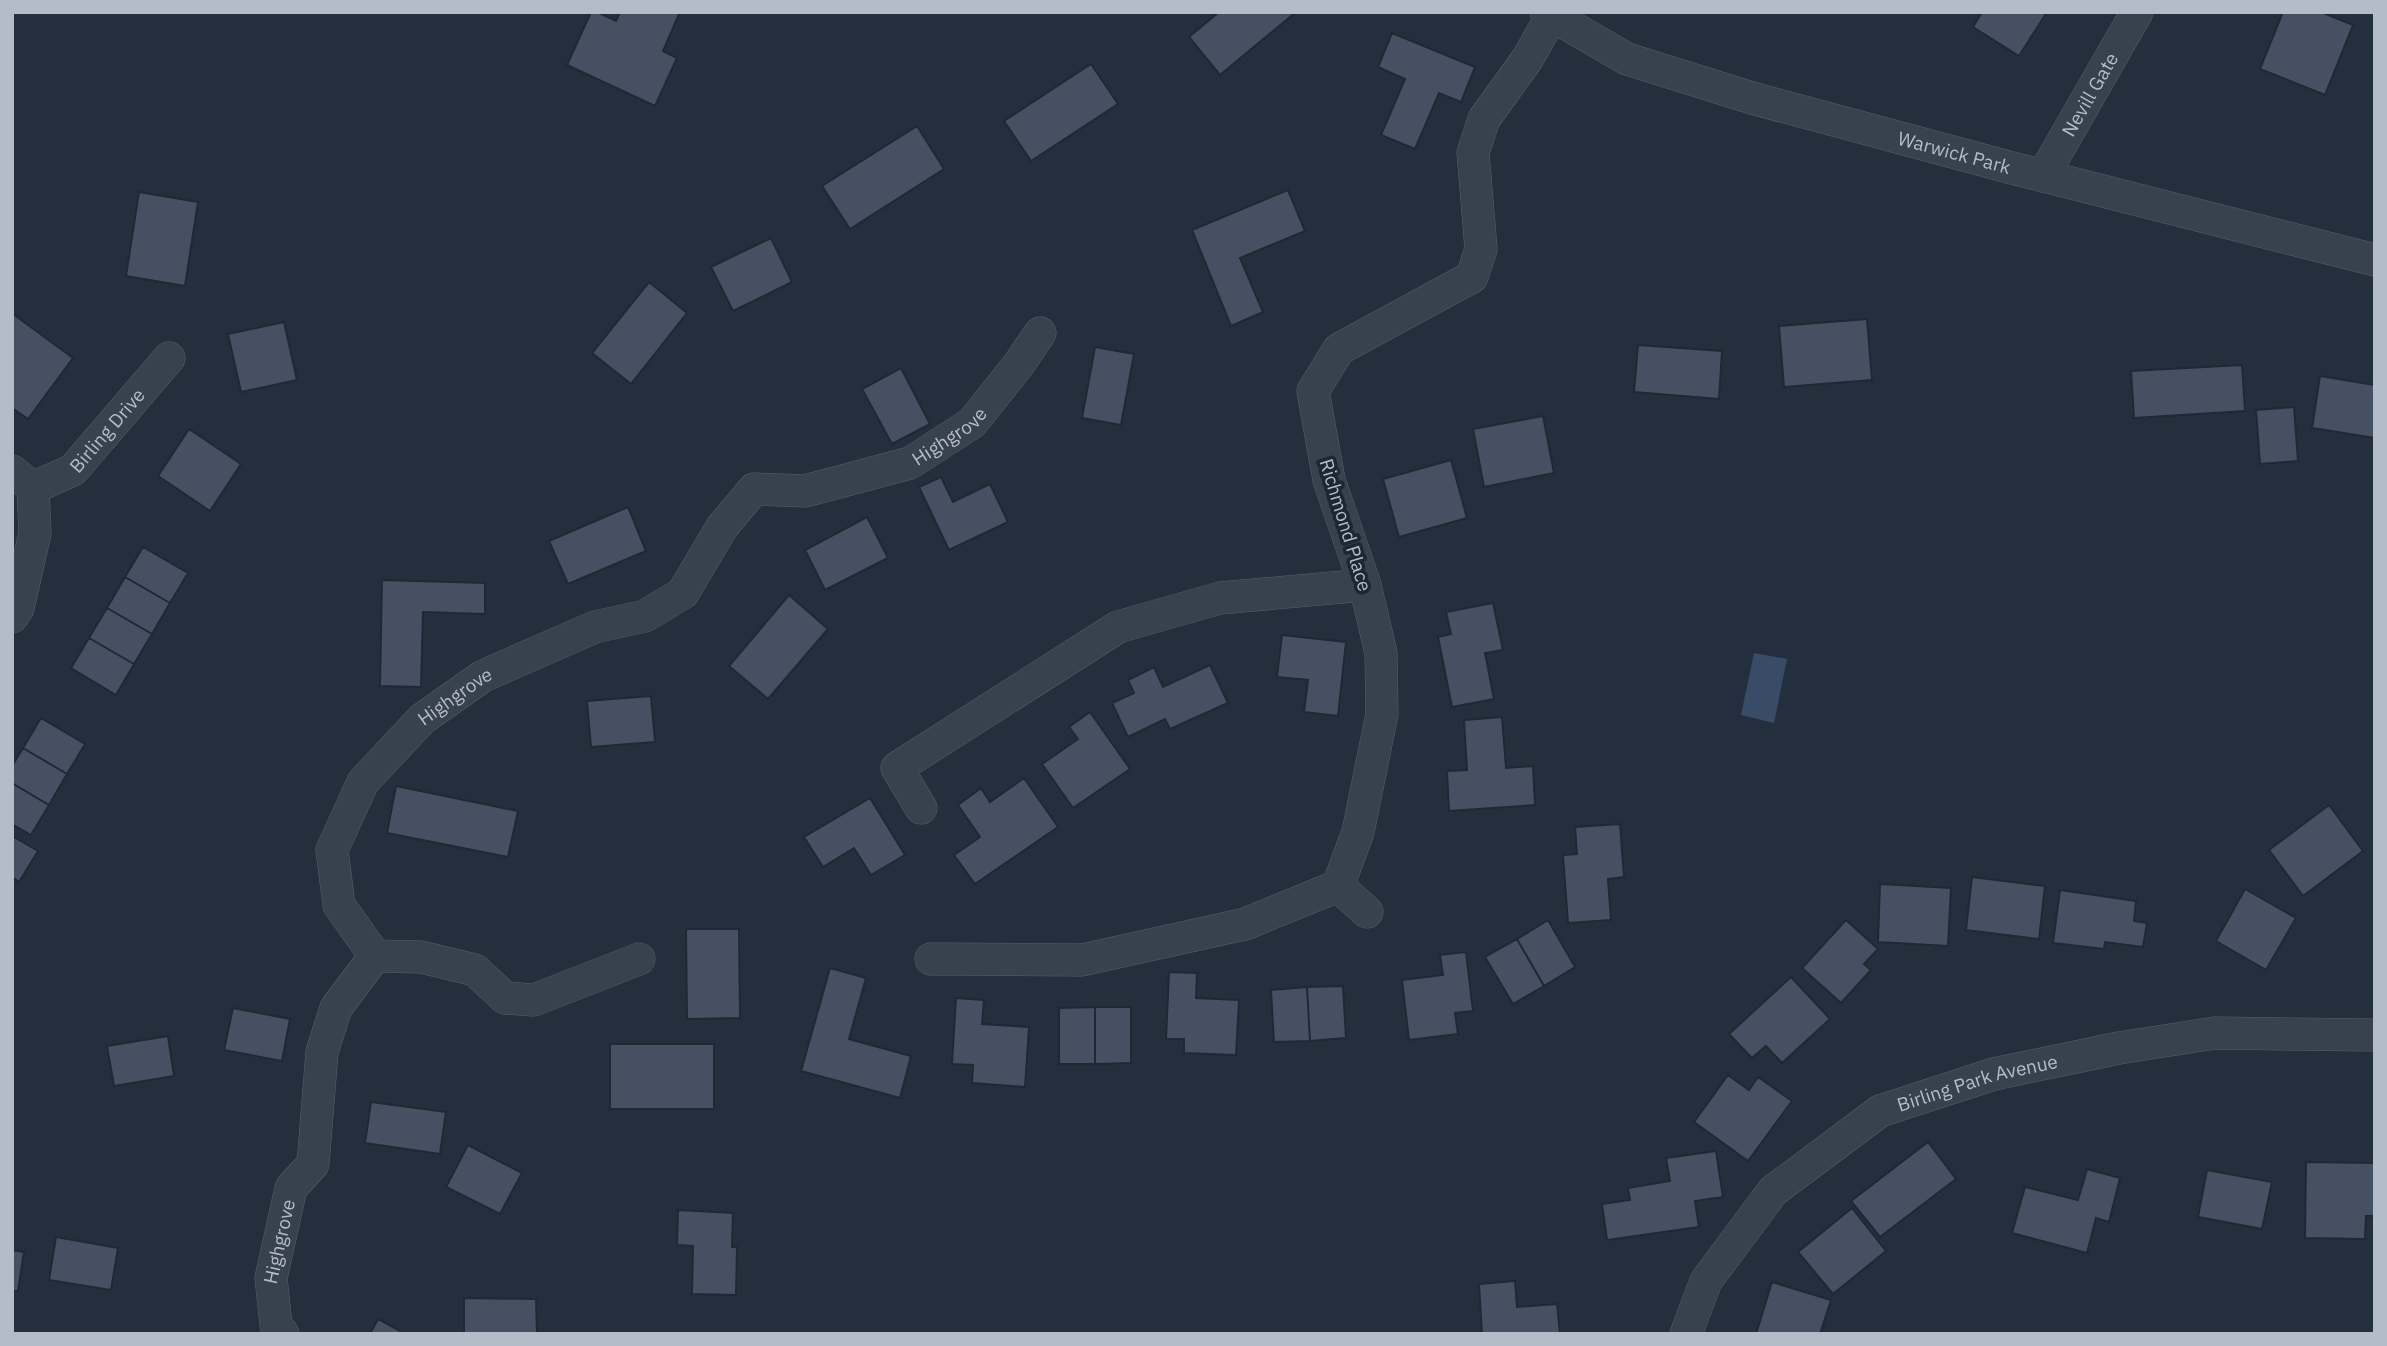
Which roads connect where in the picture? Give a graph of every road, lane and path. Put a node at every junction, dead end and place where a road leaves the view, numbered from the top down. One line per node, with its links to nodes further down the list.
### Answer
1 (2137, 12): 3 (street, Nevill Gate)
2 (1548, 14): 3 (street, Warwick Park); 8 (street, Richmond Place)
3 (2043, 176): 4 (street, Warwick Park)
4 (2375, 260)
5 (1040, 333): 13 (street, Highgrove)
6 (169, 358): 7 (street, Birling Drive)
7 (22, 480): 9 (street, Birling Drive)
8 (1365, 585): 10 (street); 11 (street, Richmond Place)
9 (12, 617)
10 (921, 808)
11 (1338, 886): 12 (street); 14 (street)
12 (1367, 912)
13 (375, 956): 15 (street); 17 (street, Highgrove)
14 (931, 959)
15 (639, 960)
16 (2375, 1035): 18 (street, Birling Park Avenue)
17 (283, 1334)
18 (1686, 1334)

